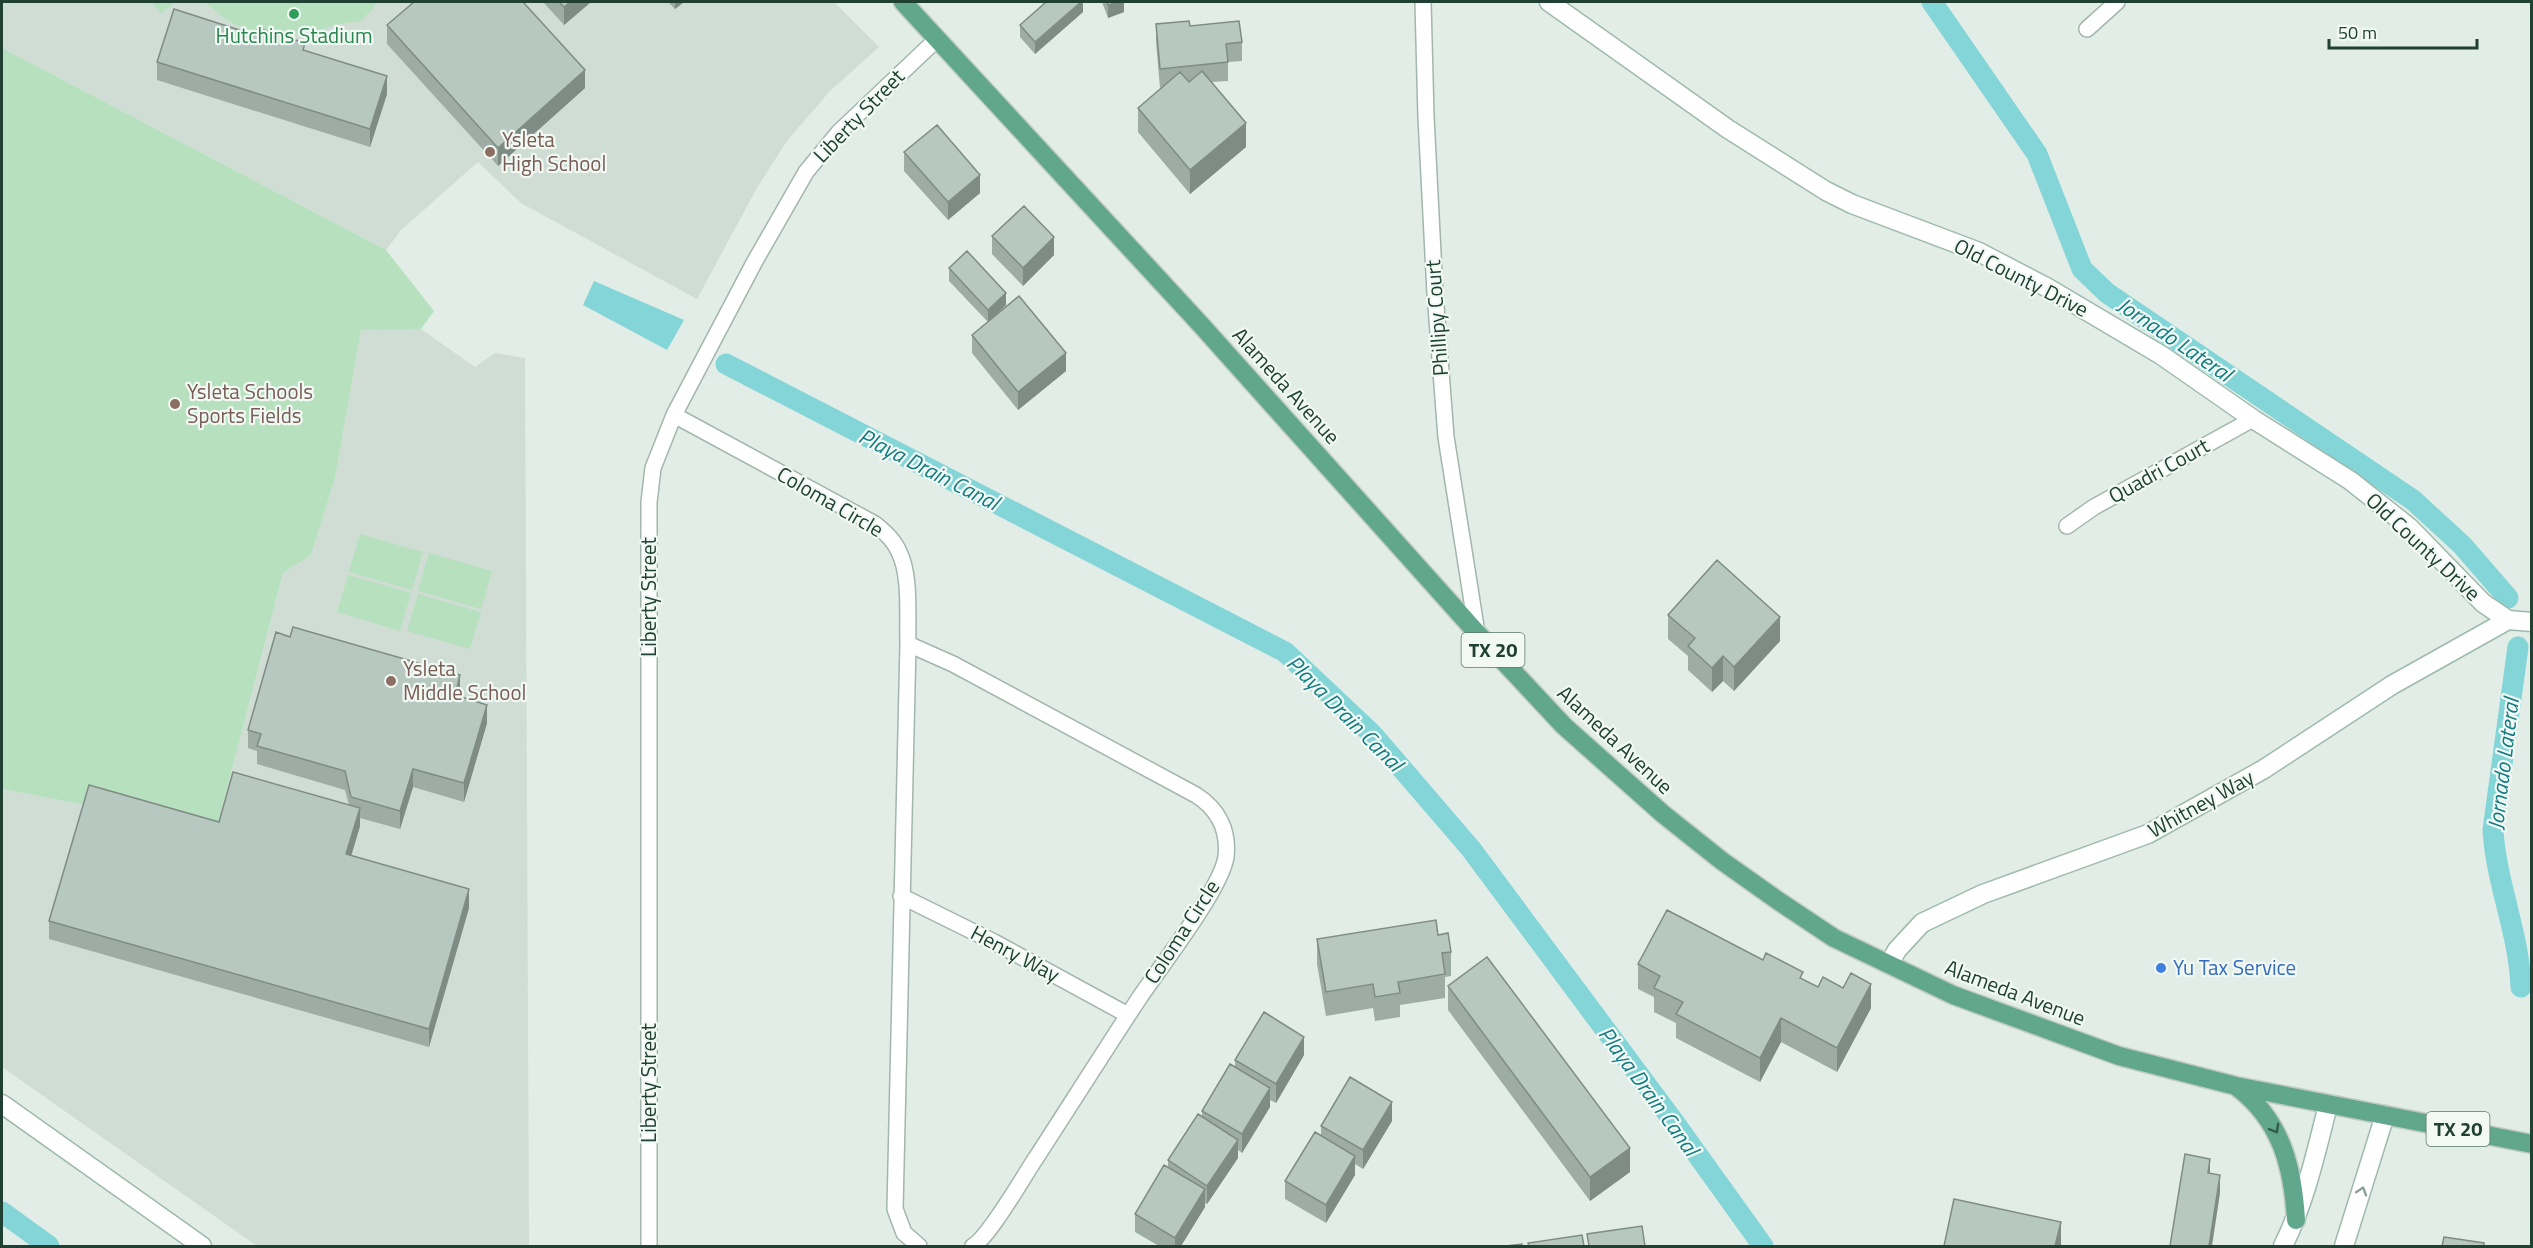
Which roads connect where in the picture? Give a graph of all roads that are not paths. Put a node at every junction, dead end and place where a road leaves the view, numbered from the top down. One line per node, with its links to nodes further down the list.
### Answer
1 (903, 2): 6 (main road, Alameda Avenue / TX 20)
2 (1423, 2): 12 (street, Phillipy Court)
3 (1549, 2): 8 (street, Old County Drive)
4 (2117, 2): 5 (street)
5 (2087, 29)
6 (937, 39): 7 (street, Liberty Street); 12 (main road, Alameda Avenue / TX 20)
7 (674, 415): 13 (street, Coloma Circle); 24 (street, Liberty Street)
8 (2253, 419): 9 (street, Quadri Court); 10 (street, Old County Drive)
9 (2067, 526)
10 (2508, 620): 11 (street, Old County Drive); 15 (street, Whitney Way)
11 (2532, 622)
12 (1477, 633): 15 (main road, Alameda Avenue / TX 20)
13 (908, 644): 14 (street, Coloma Circle); 16 (street, Coloma Circle)
14 (901, 896): 16 (street, Henry Way); 25 (street, Coloma Circle)
15 (1889, 964): 17 (main road, Alameda Avenue / TX 20)
16 (1128, 1015): 26 (street, Coloma Circle)
17 (2236, 1086): 19 (main road, Alameda Avenue / TX 20); 22 (main road, one-way to 22)
18 (2, 1104): 23 (street)
19 (2328, 1104): 20 (main road, Alameda Avenue / TX 20); 22 (street)
20 (2385, 1115): 21 (main road, Alameda Avenue / TX 20); 28 (street, one-way to 20)
21 (2532, 1144)
22 (2296, 1220): 27 (street)
23 (202, 1246)
24 (649, 1246)
25 (919, 1246)
26 (973, 1246)
27 (2283, 1246)
28 (2344, 1246)

